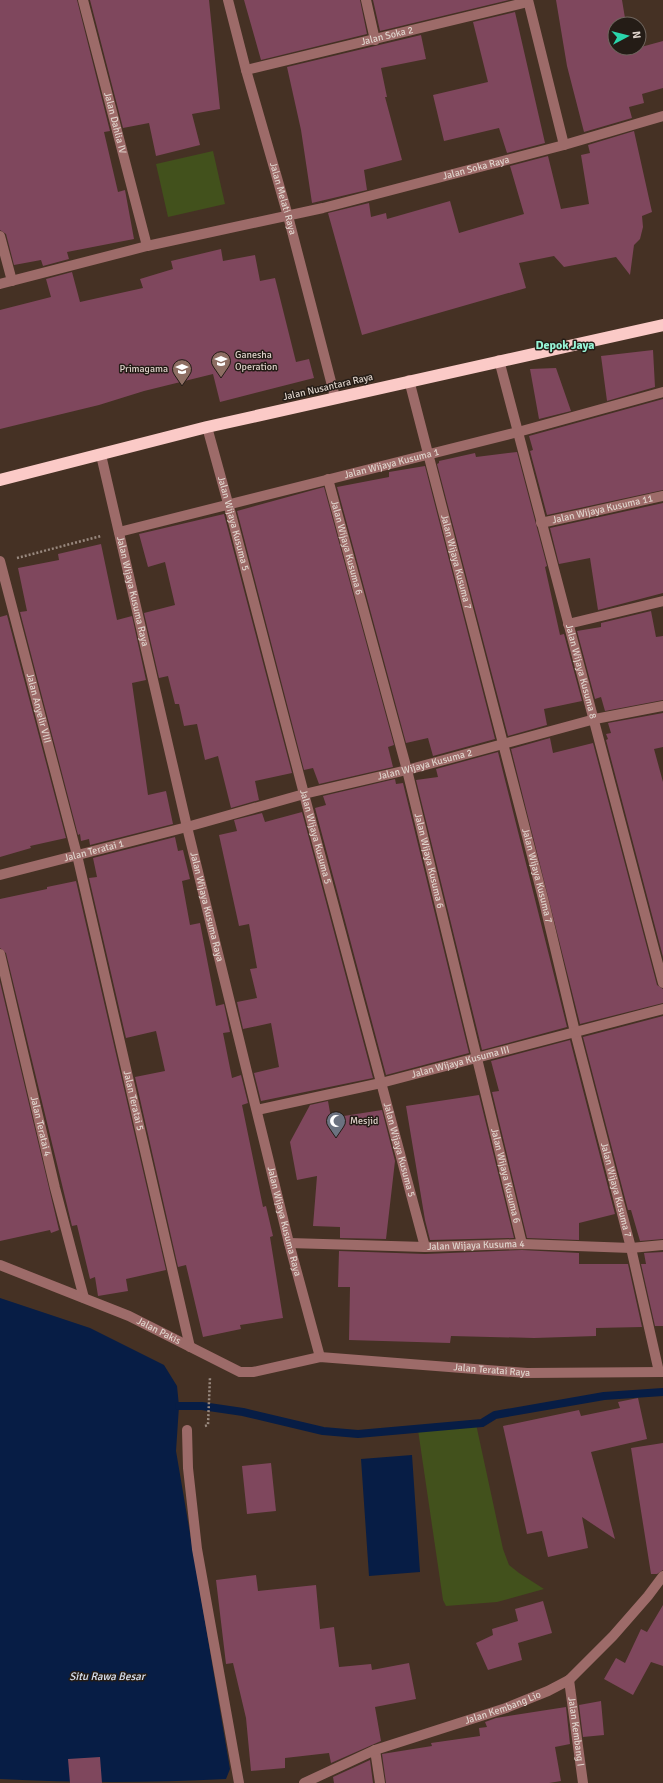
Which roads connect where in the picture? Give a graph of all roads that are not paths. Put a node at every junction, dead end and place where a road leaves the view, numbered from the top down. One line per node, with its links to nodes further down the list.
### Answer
1 (83, 0): 11 (street, Jalan Dahlia IV)
2 (228, 0): 6 (street, Jalan Melati Raya)
3 (366, 0): 5 (street)
4 (528, 1): 5 (street, Jalan Soka 2); 8 (street)
5 (375, 40): 6 (street, Jalan Soka 2)
6 (246, 70): 9 (street, Jalan Melati Raya)
7 (663, 116): 8 (street, Jalan Soka Raya)
8 (564, 145): 9 (street, Jalan Soka Raya)
9 (288, 216): 11 (street, Jalan Soka Raya); 18 (street, Jalan Melati Raya)
10 (0, 236): 12 (street)
11 (148, 246): 12 (street, Jalan Soka Raya)
12 (12, 281): 13 (street, Jalan Soka Raya)
13 (0, 284)
14 (663, 324): 15 (highway, Jalan Nusantara Raya)
15 (499, 360): 16 (highway, Jalan Nusantara Raya); 20 (street, Jalan Wijaya Kusuma 8)
16 (409, 380): 18 (highway, Jalan Nusantara Raya); 21 (street, Jalan Wijaya Kusuma 7)
17 (663, 392): 20 (street, Jalan Wijaya Kusuma 1)
18 (335, 398): 19 (highway, Jalan Nusantara Raya)
19 (207, 427): 22 (highway, Jalan Nusantara Raya); 26 (street, Jalan Wijaya Kusuma 5)
20 (518, 432): 21 (street, Jalan Wijaya Kusuma 1); 27 (street, Jalan Wijaya Kusuma 8)
21 (428, 454): 23 (street, Jalan Wijaya Kusuma 1); 34 (street, Jalan Wijaya Kusuma 7)
22 (101, 455): 24 (highway, Jalan Nusantara Raya); 28 (street, Jalan Wijaya Kusuma Raya)
23 (328, 479): 26 (street, Jalan Wijaya Kusuma 1); 35 (street, Jalan Wijaya Kusuma 6)
24 (0, 480)
25 (663, 496): 27 (street, Jalan Wijaya Kusuma 11)
26 (228, 504): 28 (street, Jalan Wijaya Kusuma 1); 36 (street, Jalan Wijaya Kusuma 5)
27 (542, 524): 31 (street, Jalan Wijaya Kusuma 8)
28 (119, 532): 37 (street, Jalan Wijaya Kusuma Raya)
29 (0, 562): 38 (street, Jalan Anyelir VIII)
30 (663, 601): 31 (street)
31 (568, 624): 33 (street, Jalan Wijaya Kusuma 8)
32 (663, 706): 33 (street, Jalan Wijaya Kusuma 2)
33 (595, 719): 34 (street, Jalan Wijaya Kusuma 2); 41 (street, Jalan Wijaya Kusuma 8)
34 (502, 744): 35 (street, Jalan Wijaya Kusuma 2); 43 (street, Jalan Wijaya Kusuma 7)
35 (407, 770): 36 (street, Jalan Wijaya Kusuma 2); 44 (street, Jalan Wijaya Kusuma 6)
36 (304, 794): 37 (street, Jalan Wijaya Kusuma 2); 45 (street, Jalan Wijaya Kusuma 5)
37 (187, 827): 38 (street, Jalan Teratai 1); 46 (street, Jalan Wijaya Kusuma Raya)
38 (77, 855): 39 (street, Jalan Teratai 1); 54 (street, Jalan Teratai 5)
39 (0, 875)
40 (0, 954): 53 (street, Jalan Teratai 4)
41 (663, 983)
42 (663, 1008): 43 (street, Jalan Wijaya Kusuma III)
43 (575, 1032): 44 (street, Jalan Wijaya Kusuma III); 51 (street, Jalan Wijaya Kusuma 7)
44 (476, 1059): 45 (street, Jalan Wijaya Kusuma III); 48 (street, Jalan Wijaya Kusuma 6)
45 (381, 1083): 46 (street, Jalan Wijaya Kusuma III); 50 (street, Jalan Wijaya Kusuma 5)
46 (257, 1110): 47 (street, Jalan Wijaya Kusuma Raya)
47 (289, 1243): 50 (street, Jalan Wijaya Kusuma 4); 55 (street, Jalan Wijaya Kusuma Raya)
48 (522, 1244): 50 (street, Jalan Wijaya Kusuma 4); 51 (street, Jalan Wijaya Kusuma 4)
49 (663, 1245): 51 (street, Jalan Wijaya Kusuma 4)
50 (425, 1247)
51 (630, 1248): 56 (street, Jalan Wijaya Kusuma 7)
52 (0, 1265): 53 (street, Jalan Pakis)
53 (84, 1298): 54 (street, Jalan Pakis)
54 (190, 1347): 55 (street, Jalan Pakis)
55 (320, 1357): 56 (street, Jalan Teratai Raya)
56 (661, 1372)
57 (187, 1430): 61 (street)
58 (663, 1576): 59 (street, Jalan Kembang Lio)
59 (569, 1680): 60 (street, Jalan Kembang Lio); 64 (street, Jalan Kembang I)
60 (375, 1750): 62 (street, Jalan Kembang Lio); 63 (street)
61 (239, 1783)
62 (304, 1783)
63 (380, 1783)
64 (583, 1783)

